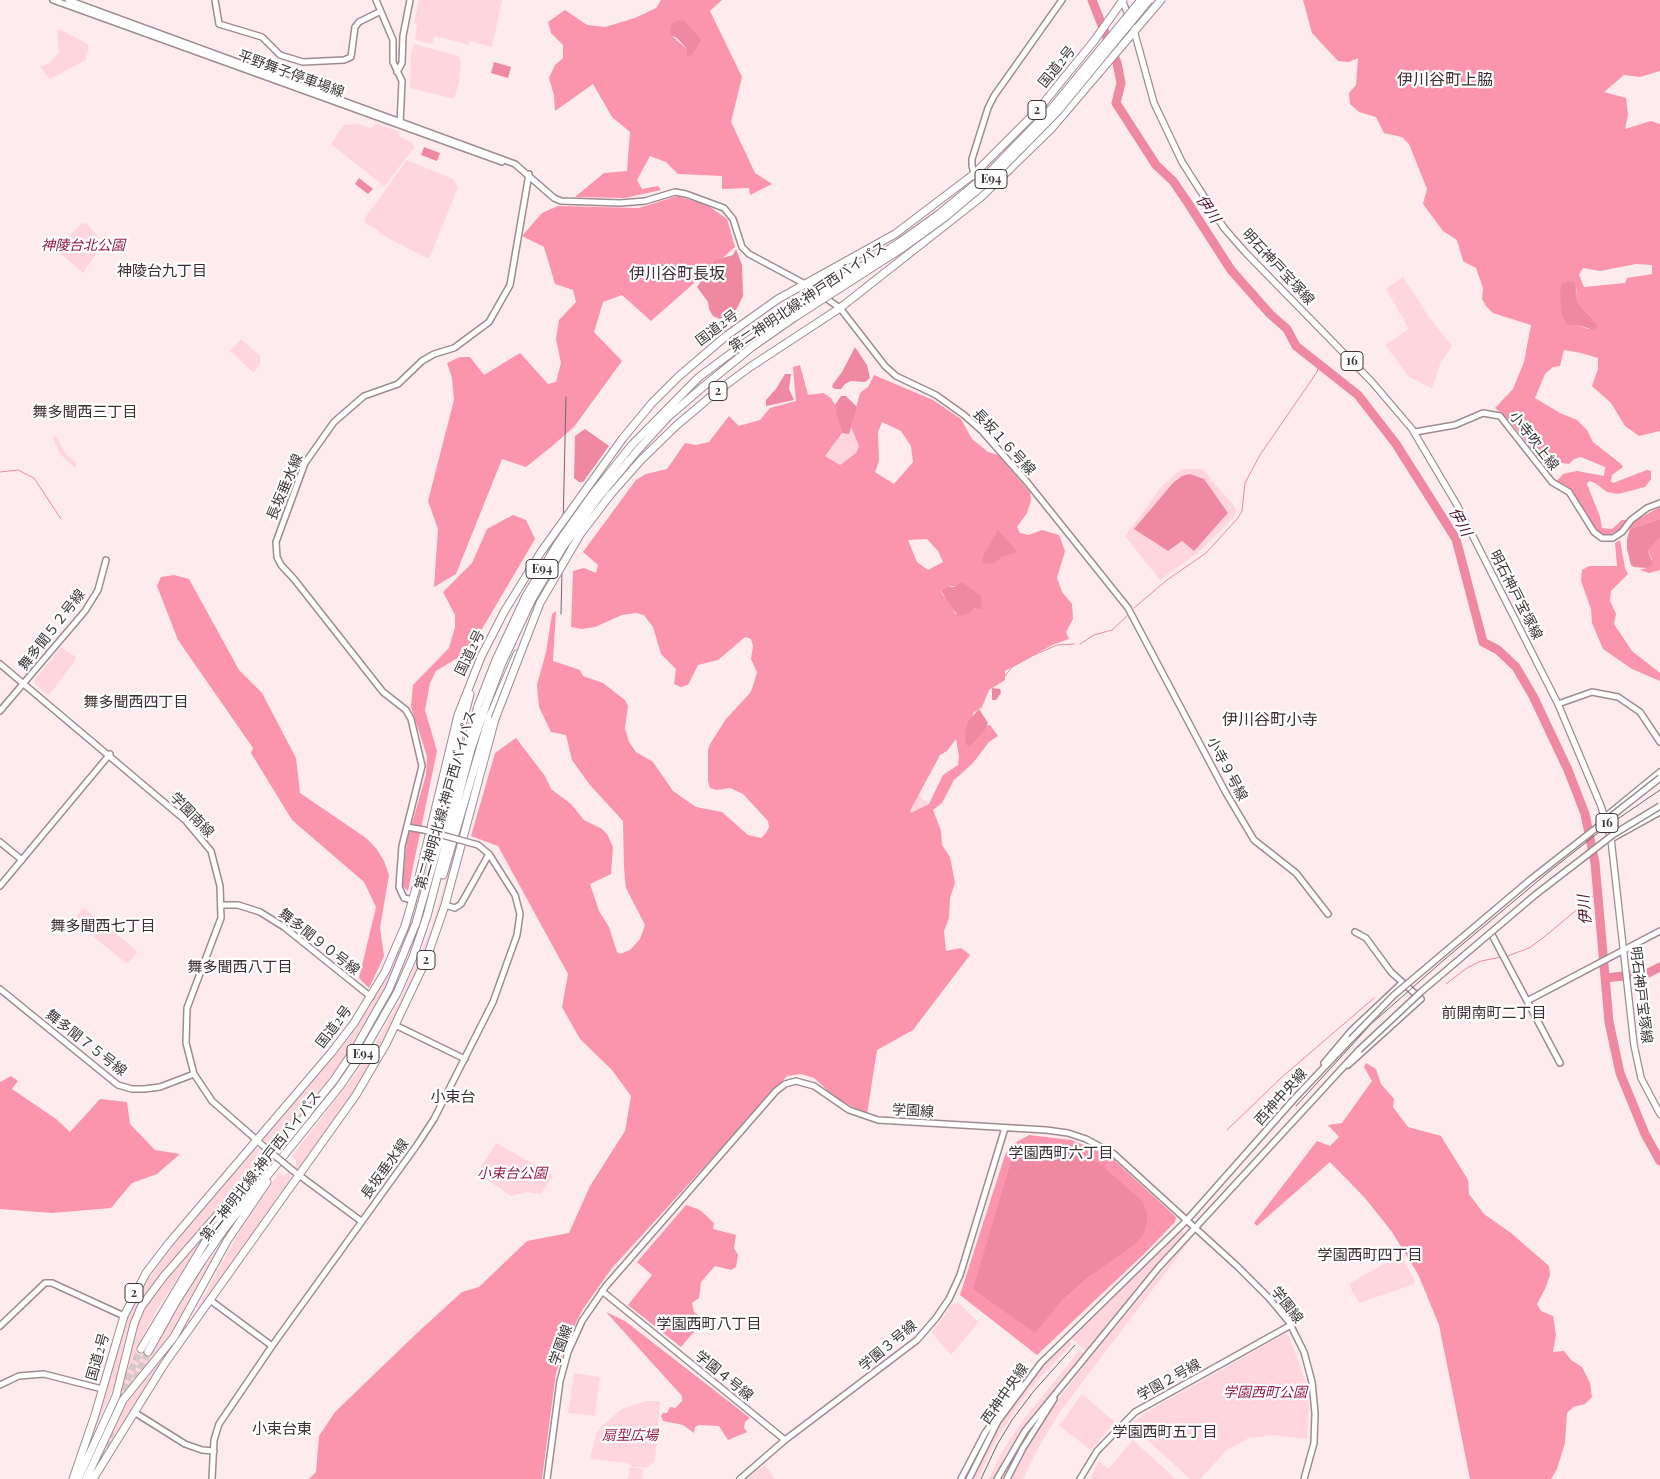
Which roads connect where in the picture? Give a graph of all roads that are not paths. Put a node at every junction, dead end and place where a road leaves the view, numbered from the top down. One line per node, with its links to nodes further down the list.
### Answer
1 (53, 0): 14 (street, 平野舞子停車場線)
2 (68, 0): 14 (street, 平野舞子停車場線)
3 (215, 0): 11 (street)
4 (376, 0): 11 (street)
5 (410, 0): 13 (street)
6 (1062, 0): 16 (street)
7 (1122, 0): 12 (main road, 明石神戸宝塚線 / 16); 16 (highway, 国道2号 / 2)
8 (1141, 0): 20 (highway, 第二神明北線;神戸西バイパス / E94, bridge)
9 (1149, 0): 20 (highway, 第二神明北線;神戸西バイパス / E94, bridge)
10 (1161, 0): 12 (highway, 2)
11 (379, 12): 13 (street)
12 (1135, 31): 17 (highway, 2); 21 (main road, 明石神戸宝塚線 / 16)
13 (398, 72): 14 (street)
14 (400, 124): 15 (street, 平野舞子停車場線)
15 (529, 174): 18 (street, 平野舞子停車場線); 39 (street, 長坂垂水線)
16 (974, 174): 17 (street); 18 (highway, 国道2号 / 2)
17 (981, 197): 19 (highway, 2)
18 (805, 284): 19 (street, 平野舞子停車場線); 25 (highway, 国道2号 / 2, bridge)
19 (840, 308): 24 (street, 長坂１６号線); 31 (highway, 2, bridge)
20 (793, 315): 29 (highway, 第二神明北線;神戸西バイパス / E94, bridge)
21 (1415, 432): 22 (street, 小寺吹上線); 28 (main road, 明石神戸宝塚線 / 16)
22 (1660, 503)
23 (106, 560): 27 (street, 舞多聞５２号線)
24 (1132, 614): 49 (street, 小寺９号線)
25 (482, 658): 45 (highway, 国道2号 / 2); 46 (highway)
26 (0, 664): 27 (street, 学園南線)
27 (24, 684): 30 (street, 舞多聞５２号線); 33 (street, 学園南線)
28 (1558, 704): 32 (street); 38 (main road, 明石神戸宝塚線 / 16)
29 (481, 707): 46 (highway, 第二神明北線;神戸西バイパス / E94); 54 (highway, 第二神明北線;神戸西バイパス / E94)
30 (0, 711)
31 (492, 718): 48 (highway, 2); 54 (highway)
32 (1660, 742)
33 (110, 754): 43 (street); 47 (street, 学園南線)
34 (1660, 772): 38 (street)
35 (1660, 778): 64 (street, 西神中央線, bridge)
36 (1660, 806): 63 (street, 西神中央線, bridge)
37 (1660, 812): 40 (street)
38 (1605, 817): 40 (main road, 明石神戸宝塚線 / 16)
39 (407, 827): 42 (street, 長坂垂水線, bridge); 45 (street, 長坂垂水線)
40 (1611, 840): 53 (main road, 明石神戸宝塚線 / 16)
41 (0, 842): 43 (street)
42 (489, 854): 48 (street); 60 (street, 長坂垂水線)
43 (22, 860): 44 (street)
44 (0, 886)
45 (413, 900): 57 (highway, 国道2号 / 2)
46 (423, 901): 65 (highway, 第二神明北線;神戸西バイパス / E94)
47 (222, 905): 57 (street, 舞多聞９０号線); 62 (street, 学園南線)
48 (445, 905): 59 (highway, 2)
49 (1328, 914)
50 (1660, 931): 53 (street)
51 (1355, 932): 55 (street)
52 (1491, 933): 58 (street)
53 (1620, 952): 58 (street); 66 (main road, 明石神戸宝塚線 / 16)
54 (413, 956): 69 (highway, 第二神明北線;神戸西バイパス / E94)
55 (1402, 983): 63 (street); 64 (street)
56 (0, 989): 62 (street, 舞多聞７５号線)
57 (371, 997): 68 (highway, 国道2号 / 2)
58 (1527, 1001): 61 (street)
59 (395, 1025): 60 (street); 70 (highway, 2)
60 (465, 1059): 72 (street, 長坂垂水線)
61 (1560, 1063)
62 (194, 1074): 68 (street, 学園南線)
63 (1319, 1092): 73 (street, 西神中央線)
64 (1295, 1098): 71 (street, 西神中央線)
65 (310, 1111): 80 (highway, 第二神明北線;神戸西バイパス / E94); 90 (highway)
66 (1660, 1114)
67 (1006, 1128): 71 (street, 学園線); 74 (street, 学園線); 87 (street, 学園３号線)
68 (259, 1142): 70 (street, 学園南線, bridge); 76 (highway, 国道2号 / 2)
69 (292, 1147): 81 (highway, 第二神明北線;神戸西バイパス / E94); 91 (highway)
70 (299, 1175): 72 (street, 学園南線); 75 (highway, 2)
71 (1187, 1220): 73 (street, 学園線); 82 (street, 西神中央線)
72 (362, 1221): 79 (street, 長坂垂水線)
73 (1196, 1228): 77 (street, 学園線); 83 (street, 西神中央線)
74 (602, 1291): 87 (street, 学園４号線); 94 (street, 学園線)
75 (210, 1300): 79 (street); 86 (highway, 2)
76 (124, 1316): 78 (street); 85 (highway, 国道2号 / 2)
77 (1291, 1325): 100 (street, 学園２号線); 101 (street, 学園線)
78 (0, 1326)
79 (272, 1346): 88 (street, 長坂垂水線)
80 (141, 1349)
81 (148, 1352)
82 (1041, 1363): 96 (street); 97 (street, 西神中央線)
83 (1065, 1382): 98 (street, 西神中央線); 99 (street)
84 (0, 1385): 85 (street)
85 (102, 1389): 89 (highway, 国道2号 / 2)
86 (134, 1412): 88 (street); 92 (highway, 2)
87 (785, 1440): 95 (street, 学園３号線)
88 (214, 1451): 93 (street, 長坂垂水線)
89 (73, 1479)
90 (78, 1479)
91 (86, 1479)
92 (93, 1479)
93 (212, 1479)
94 (547, 1479)
95 (740, 1479)
96 (961, 1479)
97 (969, 1479)
98 (998, 1479)
99 (1008, 1479)
100 (1080, 1479)
101 (1304, 1479)

